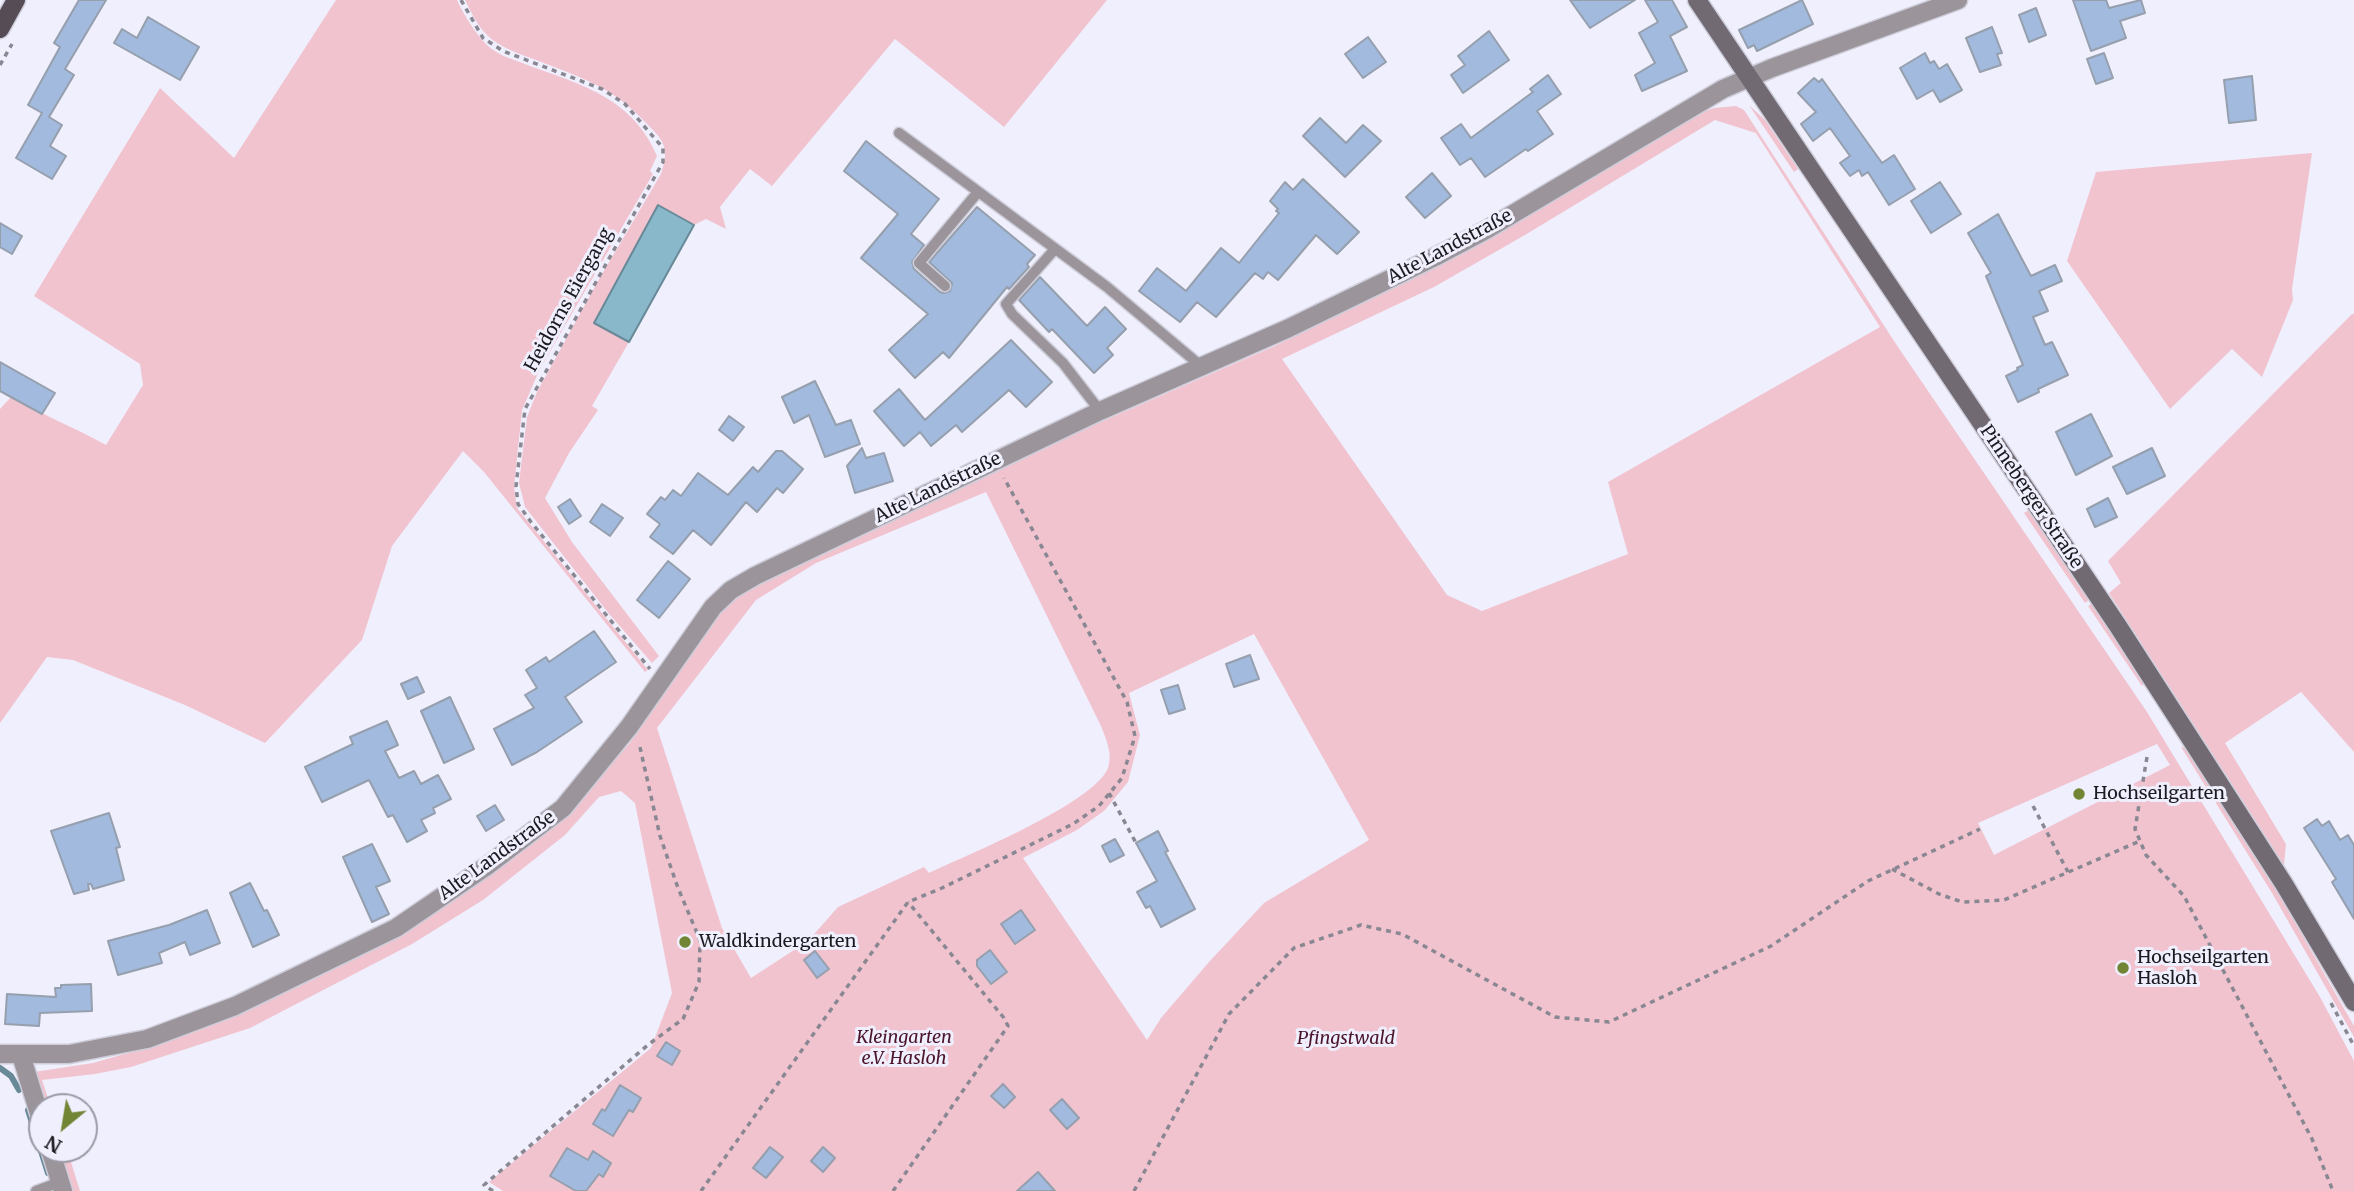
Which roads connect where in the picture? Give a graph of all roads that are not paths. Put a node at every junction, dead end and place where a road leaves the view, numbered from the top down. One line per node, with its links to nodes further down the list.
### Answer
1 (16, 0): 4 (main road)
2 (1697, 0): 5 (main road, Pinneberger Straße)
3 (1958, 0): 5 (street, Alte Landstraße)
4 (1, 25)
5 (1749, 77): 10 (street, Alte Landstraße); 12 (main road, Pinneberger Straße)
6 (899, 134): 7 (lane)
7 (978, 192): 8 (lane); 9 (lane)
8 (1055, 249): 10 (lane); 11 (lane)
9 (945, 286)
10 (1201, 366): 11 (street, Alte Landstraße)
11 (1100, 411): 14 (street, Alte Landstraße)
12 (2354, 1002)
13 (0, 1054): 14 (street, Alte Landstraße)
14 (21, 1055): 15 (street)
15 (33, 1093)
16 (54, 1163): 17 (street)
17 (62, 1187): 18 (lane)
18 (36, 1191)

